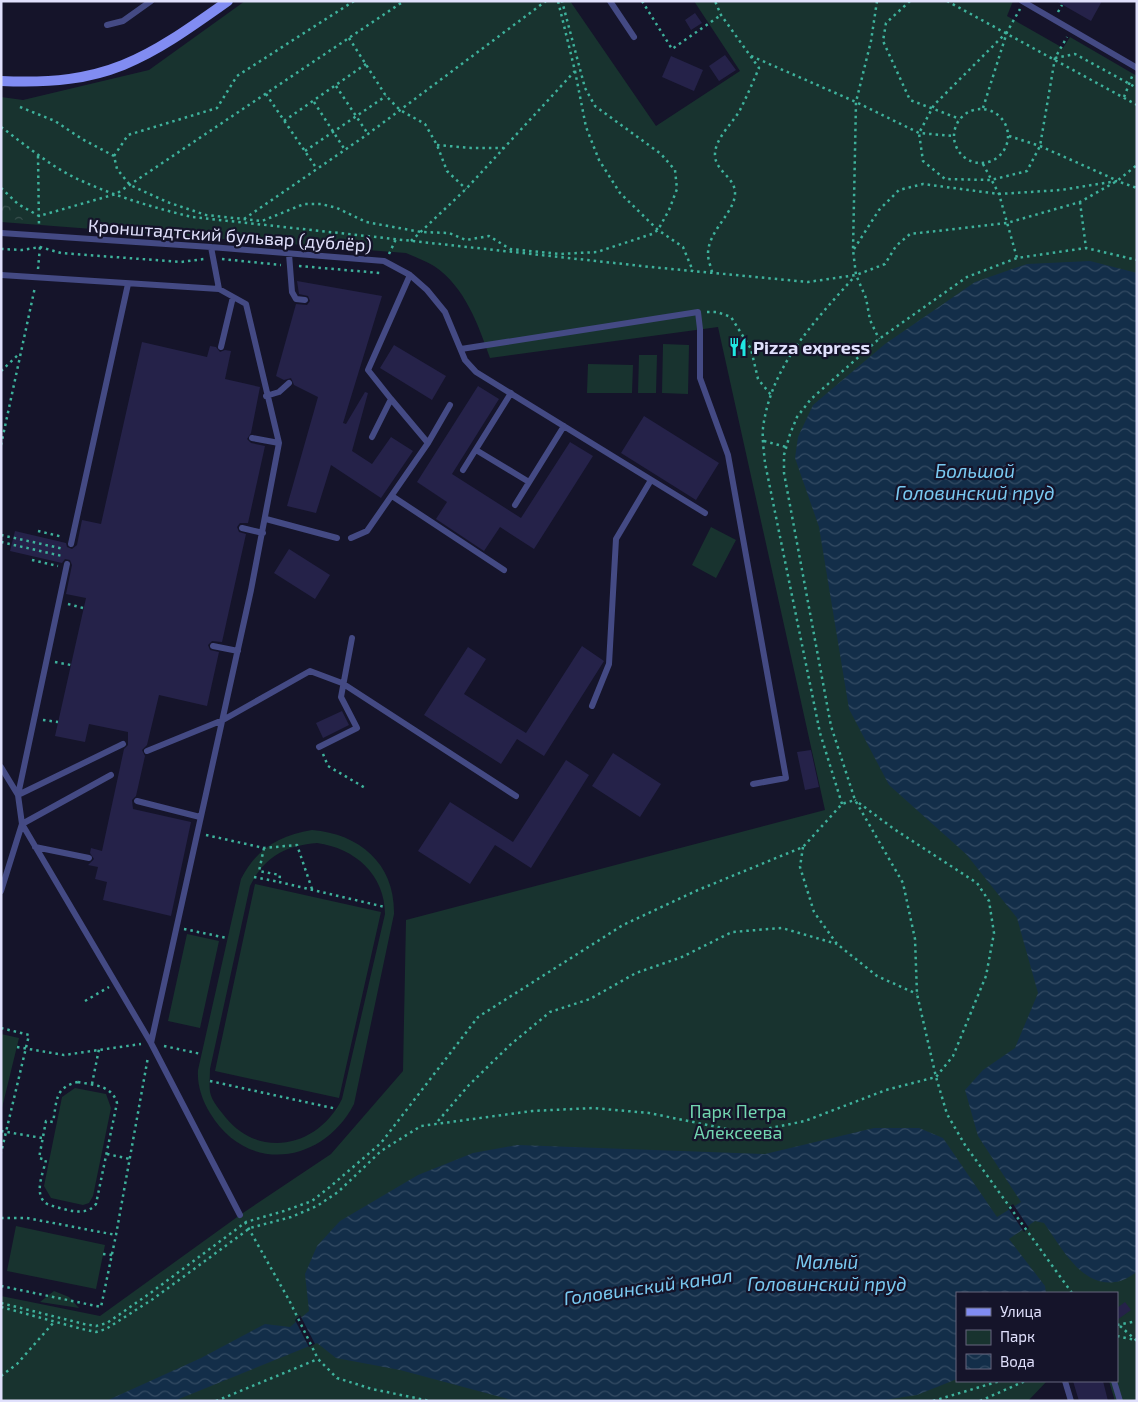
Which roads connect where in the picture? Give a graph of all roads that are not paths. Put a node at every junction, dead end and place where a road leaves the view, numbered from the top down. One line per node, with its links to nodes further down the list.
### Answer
1 (151, 1): 5 (lane)
2 (228, 1): 8 (main road)
3 (610, 1): 6 (lane)
4 (1023, 2): 7 (lane)
5 (107, 25)
6 (634, 37)
7 (1135, 71)
8 (1, 81)
9 (1, 233): 10 (lane, Кронштадтский бульвар (дублёр))
10 (212, 246): 11 (lane, Кронштадтский бульвар (дублёр)); 15 (lane)
11 (289, 254): 13 (lane, Кронштадтский бульвар (дублёр)); 17 (lane)
12 (1, 275): 14 (lane)
13 (410, 275): 19 (lane, Кронштадтский бульвар (дублёр)); 23 (lane)
14 (128, 284): 15 (lane); 42 (lane)
15 (219, 289): 16 (lane)
16 (233, 297): 18 (lane); 22 (lane)
17 (305, 300)
18 (220, 347)
19 (461, 349): 21 (lane, Кронштадтский бульвар (дублёр)); 56 (lane)
20 (289, 383): 22 (lane)
21 (511, 393): 25 (lane); 30 (lane)
22 (266, 396): 29 (lane)
23 (391, 399): 26 (lane); 28 (lane)
24 (450, 406): 28 (lane)
25 (564, 426): 32 (lane); 33 (lane)
26 (372, 437)
27 (252, 438): 29 (lane)
28 (428, 442): 34 (lane)
29 (279, 443): 37 (lane)
30 (476, 450): 31 (lane); 33 (lane)
31 (463, 470)
32 (652, 480): 36 (lane); 49 (lane)
33 (529, 482): 35 (lane)
34 (392, 496): 41 (lane); 44 (lane)
35 (515, 505)
36 (705, 513)
37 (266, 519): 39 (lane); 40 (lane)
38 (242, 528): 39 (lane)
39 (263, 533): 47 (lane)
40 (337, 538)
41 (351, 538)
42 (72, 542)
43 (66, 566): 57 (lane)
44 (504, 570)
45 (352, 638): 48 (lane)
46 (213, 646): 47 (lane)
47 (238, 651): 50 (lane)
48 (342, 683): 50 (lane); 52 (lane); 58 (lane)
49 (592, 706)
50 (223, 720): 53 (lane); 60 (lane)
51 (123, 744): 57 (lane)
52 (319, 747)
53 (147, 750)
54 (1, 767): 57 (lane)
55 (111, 775): 61 (lane)
56 (753, 784)
57 (18, 795): 61 (lane)
58 (516, 796)
59 (137, 801): 60 (lane)
60 (200, 817): 65 (lane)
61 (22, 824): 62 (lane); 64 (lane)
62 (35, 847): 63 (lane); 65 (lane)
63 (89, 858)
64 (1, 891)
65 (151, 1043): 66 (lane)
66 (240, 1215)
67 (1066, 1382): 69 (lane)
68 (1114, 1382): 70 (lane)
69 (1071, 1401)
70 (1120, 1401)

